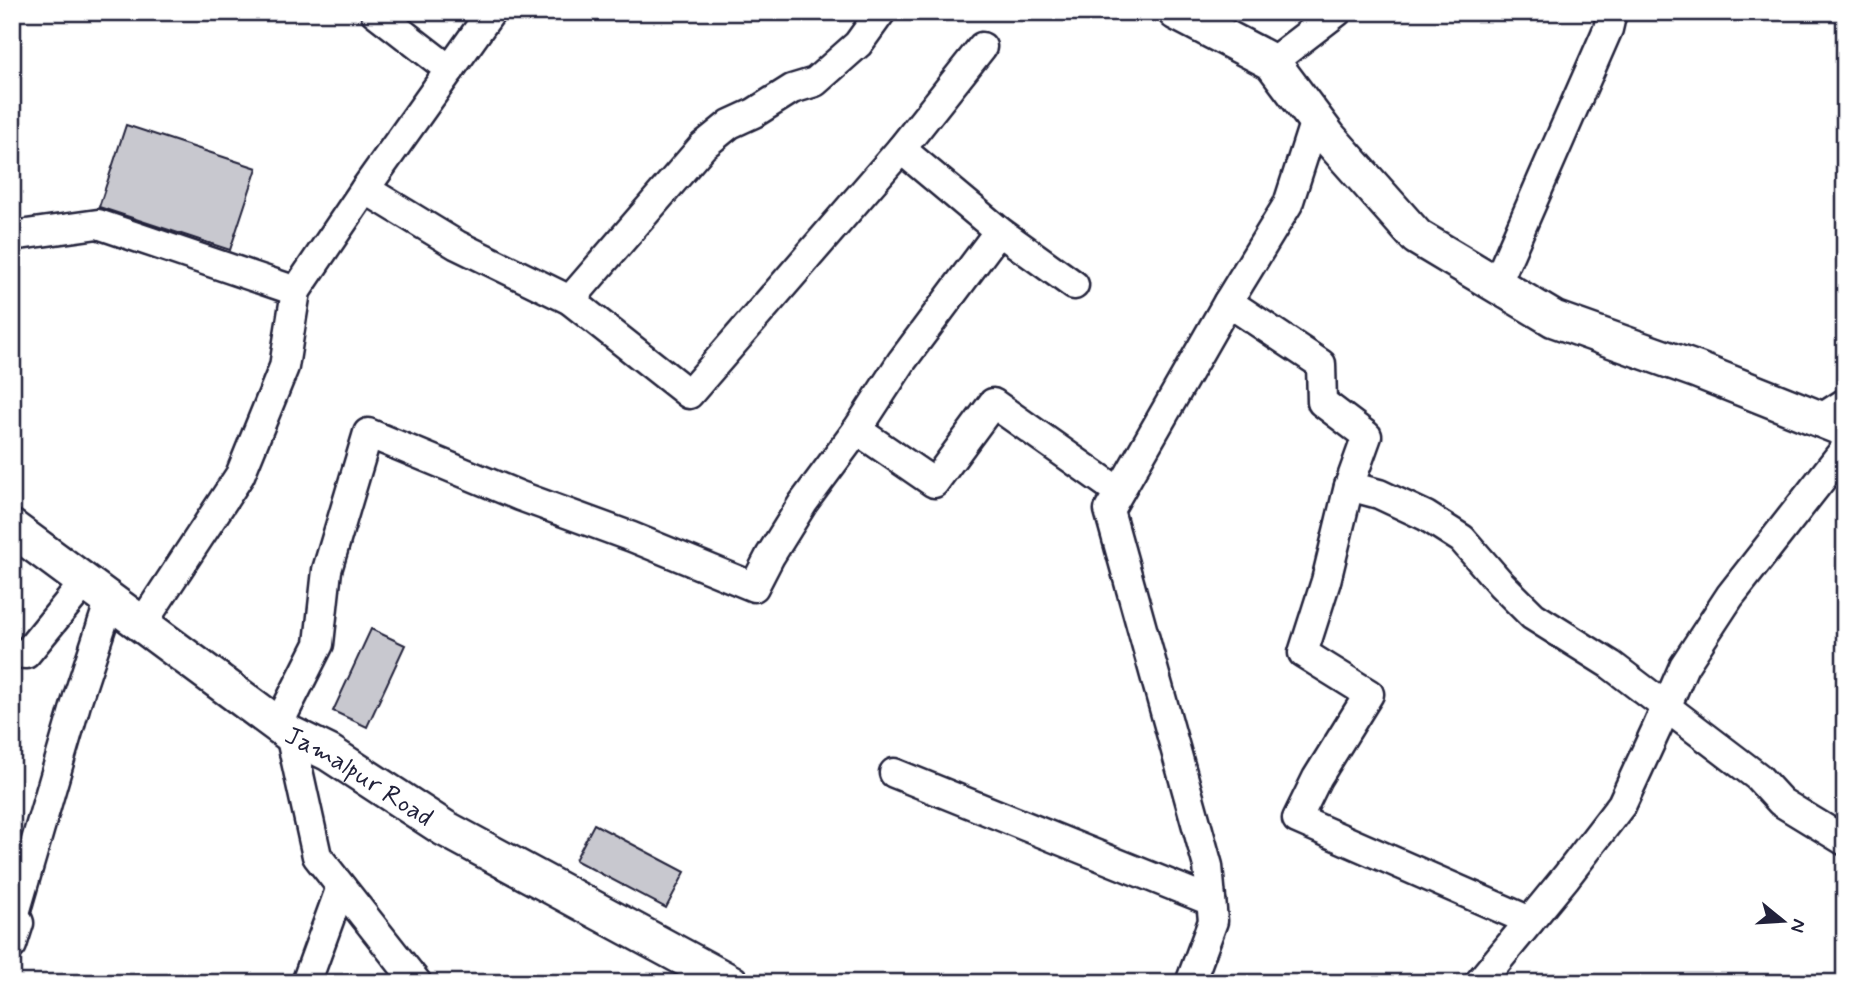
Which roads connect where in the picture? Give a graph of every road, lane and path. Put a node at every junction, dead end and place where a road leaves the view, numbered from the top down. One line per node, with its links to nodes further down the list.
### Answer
1 (375, 12): 9 (street)
2 (491, 12): 9 (street)
3 (881, 12): 18 (street)
4 (1176, 12): 8 (street)
5 (1336, 12): 8 (street)
6 (1612, 12): 16 (street)
7 (982, 47): 11 (street)
8 (1272, 62): 10 (street)
9 (450, 70): 12 (street)
10 (1315, 120): 16 (street); 19 (street)
11 (901, 149): 13 (street); 18 (street)
12 (365, 189): 17 (street); 18 (street)
13 (999, 231): 15 (street); 21 (street)
14 (12, 236): 17 (street)
15 (1073, 285)
16 (1496, 285): 20 (street)
17 (296, 291): 27 (street)
18 (570, 300)
19 (1228, 303): 23 (street); 24 (street)
20 (1836, 417)
21 (857, 430): 24 (street); 30 (street)
22 (1845, 449): 29 (street)
23 (1349, 486): 29 (street); 35 (street)
24 (1119, 492): 34 (street)
25 (12, 528): 26 (street, Jamalpur Road)
26 (97, 591): 27 (street, Jamalpur Road); 28 (street); 36 (street)
27 (142, 624): 30 (street, Jamalpur Road)
28 (12, 653)
29 (1667, 706): 32 (street); 35 (street)
30 (284, 730): 33 (street); 39 (street, Jamalpur Road)
31 (894, 773): 34 (street)
32 (1845, 841)
33 (341, 887): 37 (street); 38 (street)
34 (1211, 901): 40 (street)
35 (1530, 921): 41 (street)
36 (12, 945)
37 (306, 983)
38 (417, 983)
39 (731, 983)
40 (1190, 983)
41 (1479, 983)

